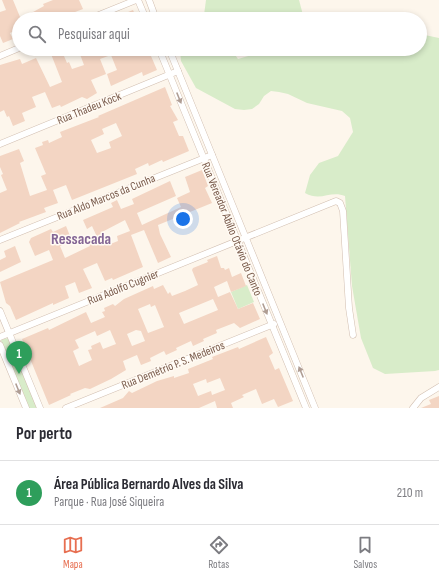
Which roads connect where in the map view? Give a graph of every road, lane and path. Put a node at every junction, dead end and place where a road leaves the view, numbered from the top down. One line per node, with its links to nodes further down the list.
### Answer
1 (137, 0): 3 (street); 4 (street)
2 (149, 0): 5 (street)
3 (107, 12)
4 (143, 12)
5 (153, 12)
6 (12, 51): 7 (street)
7 (0, 56)
8 (162, 56): 11 (street, Rua Vereador Abílio Otávio do Canto)
9 (172, 56): 10 (street, Rua Vereador Abílio Otávio do Canto)
10 (178, 71): 11 (street, Rua Thadeu Kock); 13 (street, Rua Vereador Abílio Otávio do Canto)
11 (169, 75): 12 (street, Rua Thadeu Kock); 14 (street, Rua Vereador Abílio Otávio do Canto, one-way to 14)
12 (0, 144)
13 (212, 155): 14 (street, Rua Aldo Marcos da Cunha); 15 (street, Rua Vereador Abílio Otávio do Canto)
14 (204, 158): 16 (street, Rua Aldo Marcos da Cunha); 17 (street, Rua Vereador Abílio Otávio do Canto)
15 (245, 237): 17 (street, Rua Adolfo Cugnier); 19 (street, Rua Vereador Abílio Otávio do Canto); 22 (street, Rua Adolfo Cugnier)
16 (0, 240)
17 (237, 240): 20 (street, Rua Vereador Abílio Otávio do Canto, one-way to 20); 21 (street, Rua Adolfo Cugnier)
18 (0, 311): 21 (street)
19 (280, 321): 20 (street, Rua Demétrio P. S. Medeiros); 26 (street, Rua Vereador Abílio Otávio do Canto, one-way to 19)
20 (272, 324): 27 (street, Rua Vereador Abílio Otávio do Canto); 30 (street, Rua Demétrio P. S. Medeiros)
21 (9, 333): 23 (street, Rua Adolfo Cugnier); 29 (street)
22 (354, 335)
23 (0, 337)
24 (0, 345): 28 (street, one-way to 28)
25 (439, 387): 31 (street)
26 (314, 406): 27 (street)
27 (304, 407)
28 (26, 408)
29 (40, 408)
30 (66, 408)
31 (414, 408)

